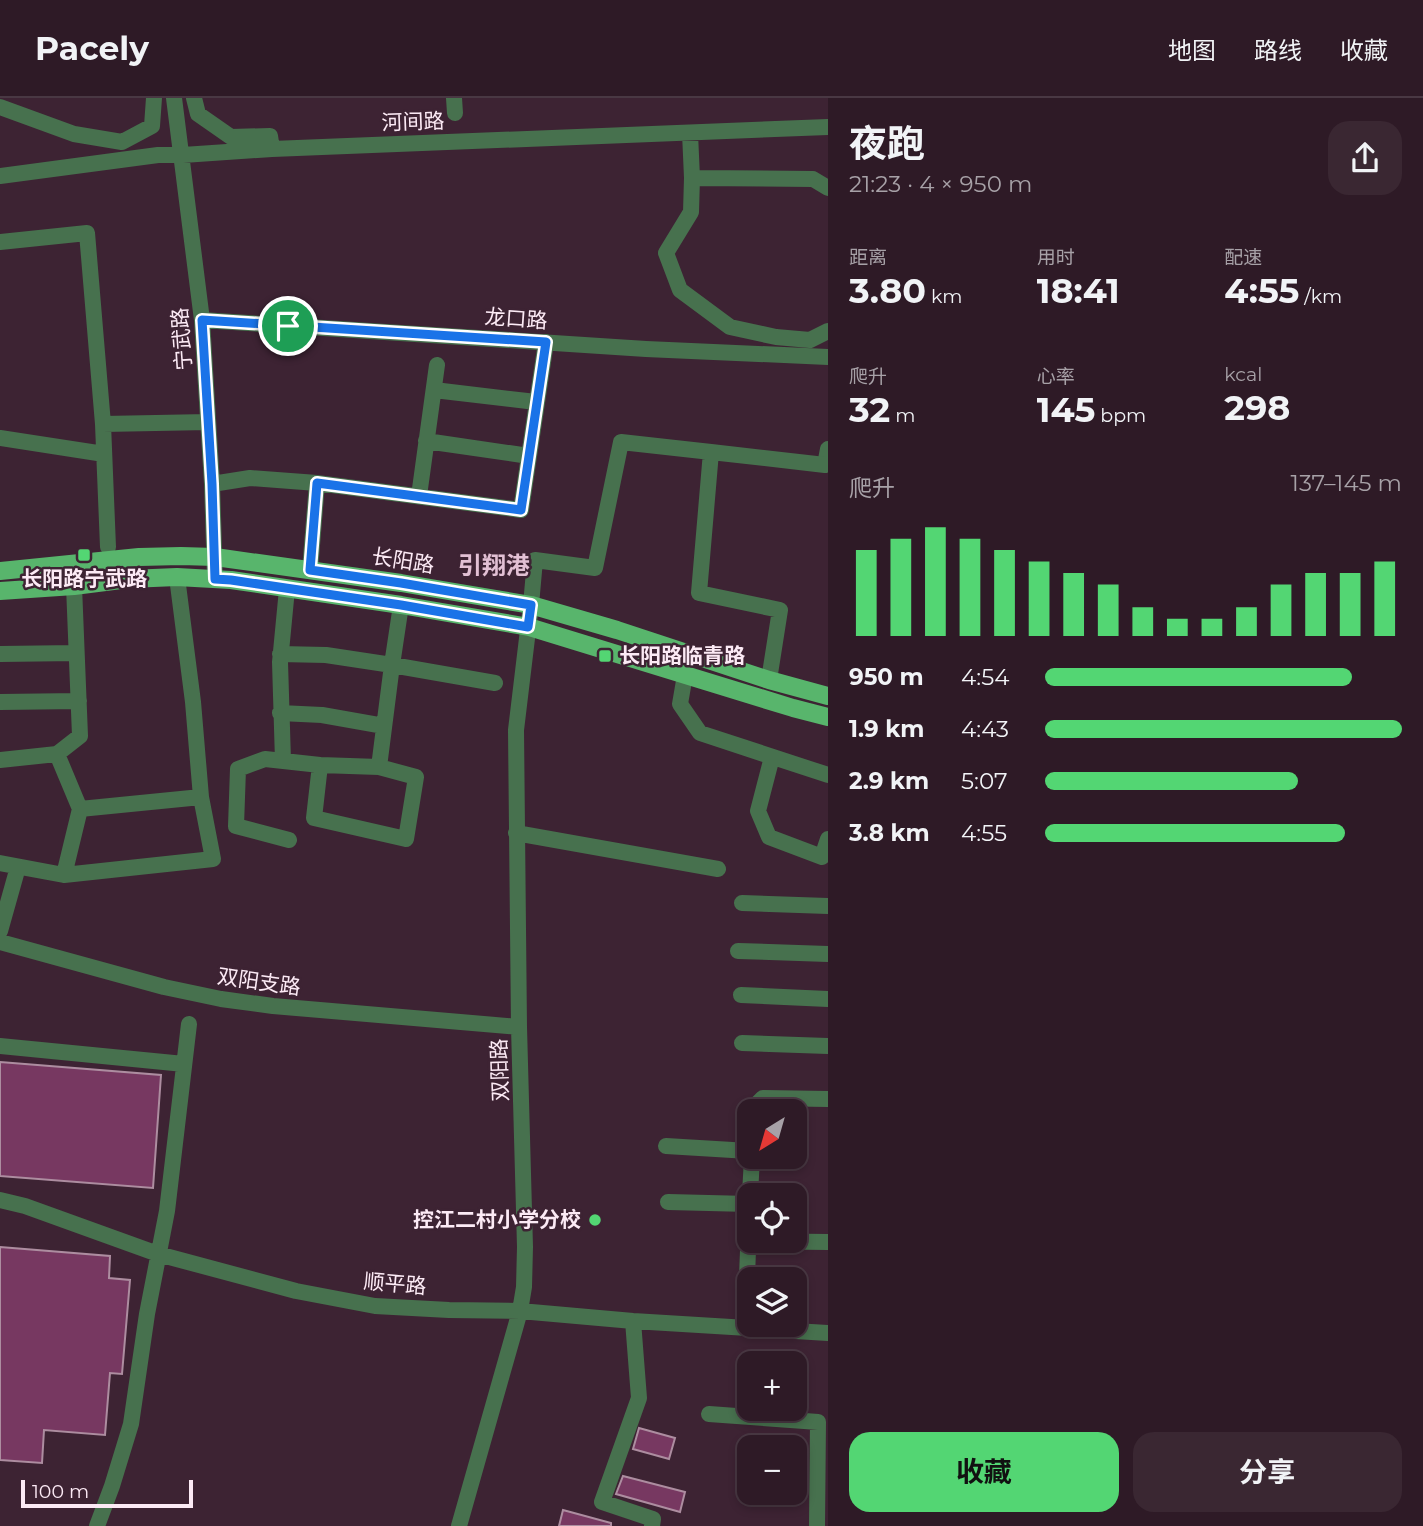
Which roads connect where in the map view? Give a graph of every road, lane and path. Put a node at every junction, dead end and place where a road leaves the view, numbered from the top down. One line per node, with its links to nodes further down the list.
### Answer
1 (154, 98): 4 (street)
2 (174, 98): 8 (street, 宁武路)
3 (194, 98): 7 (street)
4 (0, 107)
5 (828, 127): 6 (street, 河间路)
6 (690, 133): 7 (street, 河间路); 10 (street)
7 (272, 149): 8 (street, 河间路)
8 (183, 155): 9 (street, 河间路); 13 (street, 宁武路)
9 (0, 176)
10 (692, 178): 11 (street); 14 (street)
11 (828, 188)
12 (0, 242): 21 (street)
13 (202, 320): 15 (street, 龙口路); 20 (street, 宁武路)
14 (828, 331)
15 (546, 342): 16 (street, 龙口路); 19 (street)
16 (828, 357)
17 (437, 365): 18 (street)
18 (434, 390): 19 (street); 23 (street)
19 (536, 402): 27 (street)
20 (208, 422): 21 (street); 29 (street, 宁武路)
21 (103, 424): 26 (street)
22 (0, 438): 26 (street)
23 (426, 441): 27 (street); 30 (street)
24 (828, 449): 25 (street)
25 (711, 452): 41 (street, 双阳路); 48 (street)
26 (104, 454): 31 (street)
27 (529, 456): 30 (street)
28 (317, 483): 29 (street); 30 (street); 33 (street)
29 (212, 484): 32 (street, 宁武路)
30 (419, 496)
31 (108, 547)
32 (215, 557): 33 (main road, 长阳路); 34 (main road, 长阳路); 36 (street, 宁武路)
33 (310, 570): 41 (main road, 长阳路)
34 (0, 571)
35 (177, 577): 36 (main road, 长阳路); 37 (main road, 长阳路); 63 (street)
36 (215, 579): 38 (main road, 长阳路)
37 (74, 586): 39 (main road, 长阳路); 43 (street)
38 (287, 589): 40 (main road, 长阳路); 45 (street)
39 (0, 591)
40 (401, 605): 42 (main road, 长阳路); 46 (street)
41 (531, 605): 42 (street, 双阳路); 48 (main road, 长阳路)
42 (528, 627): 47 (main road, 长阳路); 65 (street, 双阳路)
43 (76, 653): 44 (street); 51 (street)
44 (0, 654)
45 (280, 654): 46 (street); 53 (street)
46 (392, 665): 49 (street); 55 (street)
47 (685, 675): 54 (main road, 长阳路); 57 (street)
48 (769, 680): 50 (main road, 长阳路)
49 (495, 682)
50 (828, 696)
51 (79, 701): 52 (street); 56 (street)
52 (0, 702)
53 (280, 713): 55 (street); 59 (street)
54 (828, 717)
55 (384, 726): 61 (street)
56 (57, 754): 58 (street); 64 (street)
57 (772, 757): 62 (street); 66 (street)
58 (0, 760)
59 (284, 761): 60 (street); 67 (street)
60 (320, 765): 61 (street); 61 (street)
61 (379, 767)
62 (828, 775)
63 (201, 797): 64 (street); 71 (street)
64 (80, 809): 71 (street)
65 (516, 834): 70 (street); 81 (street, 双阳路)
66 (828, 839)
67 (289, 840)
68 (0, 863): 69 (street)
69 (18, 867): 71 (street); 74 (street)
70 (718, 869)
71 (64, 875)
72 (742, 903): 73 (street)
73 (828, 906)
74 (0, 931)
75 (0, 942): 81 (street, 双阳支路)
76 (738, 951): 77 (street)
77 (828, 954)
78 (741, 995): 79 (street)
79 (828, 999)
80 (189, 1024): 85 (street)
81 (519, 1027): 96 (street, 双阳路)
82 (742, 1043): 84 (street)
83 (0, 1046): 85 (street)
84 (828, 1046)
85 (184, 1064): 95 (street)
86 (828, 1098): 87 (street)
87 (762, 1099)
88 (666, 1146): 89 (street)
89 (737, 1150)
90 (0, 1200): 95 (street, 顺平路)
91 (668, 1202): 92 (street)
92 (737, 1204)
93 (807, 1242): 94 (street)
94 (828, 1242)
95 (158, 1254): 96 (street, 顺平路); 103 (street)
96 (520, 1311): 97 (street, 顺平路); 104 (street, 双阳路)
97 (633, 1321): 98 (street, 顺平路); 105 (street)
98 (737, 1328)
99 (807, 1332): 100 (street, 顺平路)
100 (828, 1333)
101 (709, 1414): 102 (street)
102 (823, 1422): 106 (street)
103 (97, 1526)
104 (459, 1526)
105 (652, 1526)
106 (817, 1526)

